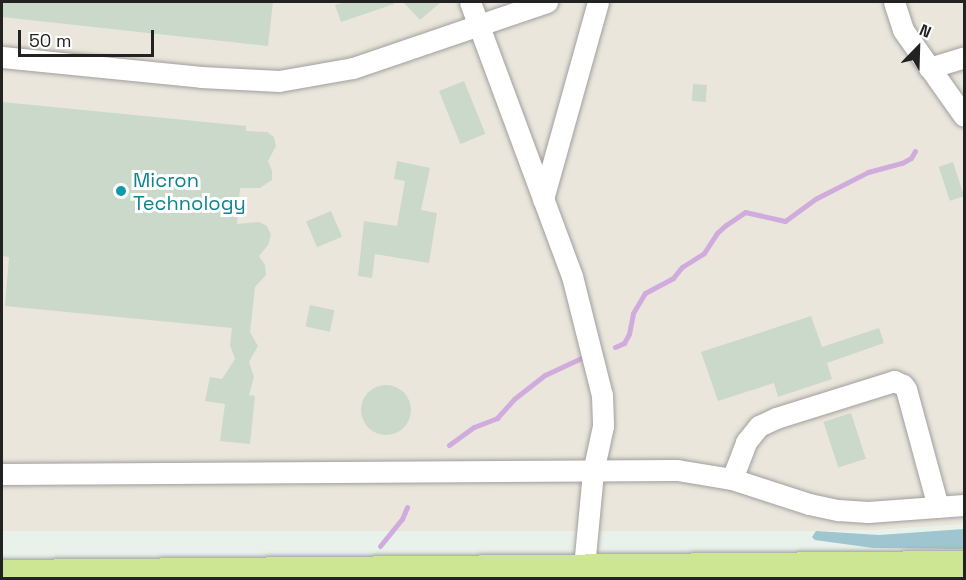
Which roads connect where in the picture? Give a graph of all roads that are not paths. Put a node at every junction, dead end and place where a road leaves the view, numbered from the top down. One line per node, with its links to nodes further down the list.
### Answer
1 (470, 2): 5 (lane)
2 (547, 2): 5 (lane)
3 (598, 2): 10 (lane)
4 (894, 2): 8 (lane)
5 (479, 27): 6 (lane); 10 (lane)
6 (2, 57)
7 (964, 57): 8 (lane)
8 (929, 68): 9 (lane)
9 (964, 116)
10 (543, 199): 11 (lane)
11 (593, 472): 12 (lane); 13 (lane); 17 (lane)
12 (2, 474)
13 (732, 479): 15 (lane); 15 (lane)
14 (964, 505): 15 (lane)
15 (938, 507)
16 (964, 567): 17 (highway)
17 (583, 575): 18 (highway)
18 (2, 576)

